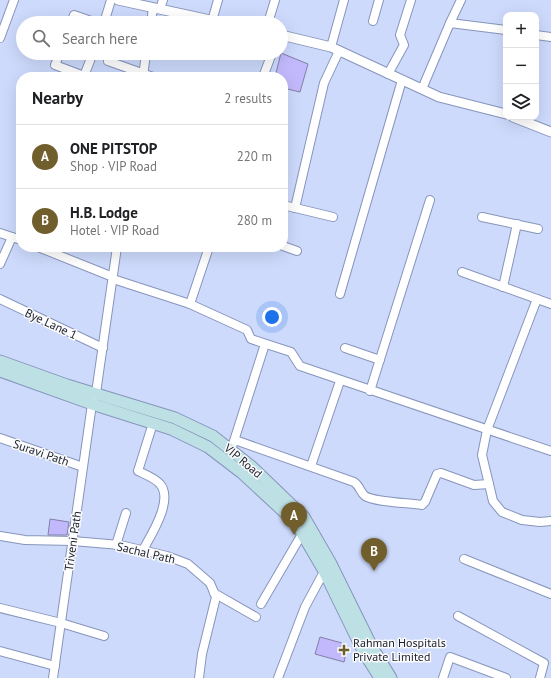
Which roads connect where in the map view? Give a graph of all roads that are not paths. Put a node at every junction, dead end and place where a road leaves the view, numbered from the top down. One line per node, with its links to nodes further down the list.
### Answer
1 (14, 0): 23 (street)
2 (111, 0): 13 (street)
3 (118, 0): 11 (street)
4 (163, 0): 12 (street)
5 (218, 0): 16 (street)
6 (275, 0): 17 (street)
7 (344, 0): 25 (street)
8 (379, 0): 18 (street)
9 (411, 0): 36 (street)
10 (461, 0): 19 (street)
11 (140, 2): 12 (street)
12 (156, 8): 14 (street); 15 (street)
13 (106, 16)
14 (153, 16)
15 (193, 16)
16 (213, 16)
17 (270, 16)
18 (373, 21)
19 (450, 23): 20 (street); 38 (street)
20 (503, 30)
21 (539, 36): 24 (street)
22 (288, 37): 25 (street)
23 (0, 38)
24 (551, 38)
25 (335, 49): 36 (street); 44 (street)
26 (57, 60): 31 (street)
27 (90, 60): 32 (street)
28 (145, 60): 34 (street)
29 (269, 60): 35 (street)
30 (108, 61): 33 (street)
31 (73, 72)
32 (86, 72)
33 (134, 72)
34 (144, 72)
35 (265, 72)
36 (388, 74): 37 (street)
37 (402, 80): 38 (street); 61 (street)
38 (422, 89): 39 (street)
39 (503, 113)
40 (521, 120): 41 (street)
41 (551, 132)
42 (430, 200): 69 (street)
43 (288, 206): 44 (street)
44 (295, 208): 45 (street)
45 (333, 216)
46 (482, 217): 47 (street)
47 (517, 224): 48 (street); 60 (street)
48 (538, 229)
49 (0, 233): 50 (street)
50 (12, 237): 51 (street); 57 (street)
51 (16, 238)
52 (288, 248): 53 (street)
53 (297, 251)
54 (50, 252): 59 (street)
55 (117, 252): 59 (street, Triveni Path)
56 (207, 252): 64 (street)
57 (0, 264)
58 (462, 272): 60 (street)
59 (113, 278): 64 (street); 67 (street, Triveni Path)
60 (503, 287): 63 (street)
61 (340, 294)
62 (0, 299): 67 (street, Bye Lane 1)
63 (537, 299): 65 (street); 76 (street)
64 (190, 304): 66 (street)
65 (551, 304)
66 (265, 344): 72 (street); 78 (street)
67 (102, 348): 74 (street, Triveni Path)
68 (345, 348): 69 (street)
69 (380, 360): 73 (street)
70 (0, 361): 74 (main road, VIP Road)
71 (0, 371): 74 (main road, VIP Road)
72 (340, 380): 73 (street); 80 (street)
73 (370, 391): 76 (street)
74 (94, 399): 75 (main road, VIP Road); 78 (main road, VIP Road); 81 (street, Triveni Path)
75 (152, 423): 85 (main road, VIP Road); 89 (street)
76 (487, 430): 79 (street); 82 (street)
77 (0, 438): 81 (street, Suravi Path)
78 (233, 445): 80 (street); 91 (main road, VIP Road)
79 (551, 451)
80 (311, 466): 82 (street)
81 (83, 468): 87 (street, Triveni Path)
82 (489, 484): 84 (street)
83 (126, 513): 88 (street)
84 (551, 521)
85 (302, 534): 91 (main road, VIP Road); 94 (street)
86 (0, 536): 87 (street, Sachal Path)
87 (73, 541): 88 (street, Sachal Path); 98 (street, Triveni Path)
88 (116, 545): 89 (street, Sachal Path)
89 (143, 550): 92 (street, Sachal Path)
90 (464, 559): 93 (street)
91 (327, 567): 104 (street); 105 (main road, VIP Road); 106 (main road, VIP Road)
92 (214, 593): 97 (street); 103 (street)
93 (551, 594)
94 (261, 604)
95 (0, 608): 98 (street)
96 (458, 616): 109 (street)
97 (256, 617)
98 (61, 623): 99 (street); 101 (street, Triveni Path)
99 (104, 636)
100 (0, 651): 101 (street)
101 (55, 666): 102 (street, Triveni Path)
102 (53, 678)
103 (199, 678)
104 (278, 678)
105 (380, 678)
106 (390, 678)
107 (443, 678): 108 (street)
108 (506, 678)
109 (540, 678)

